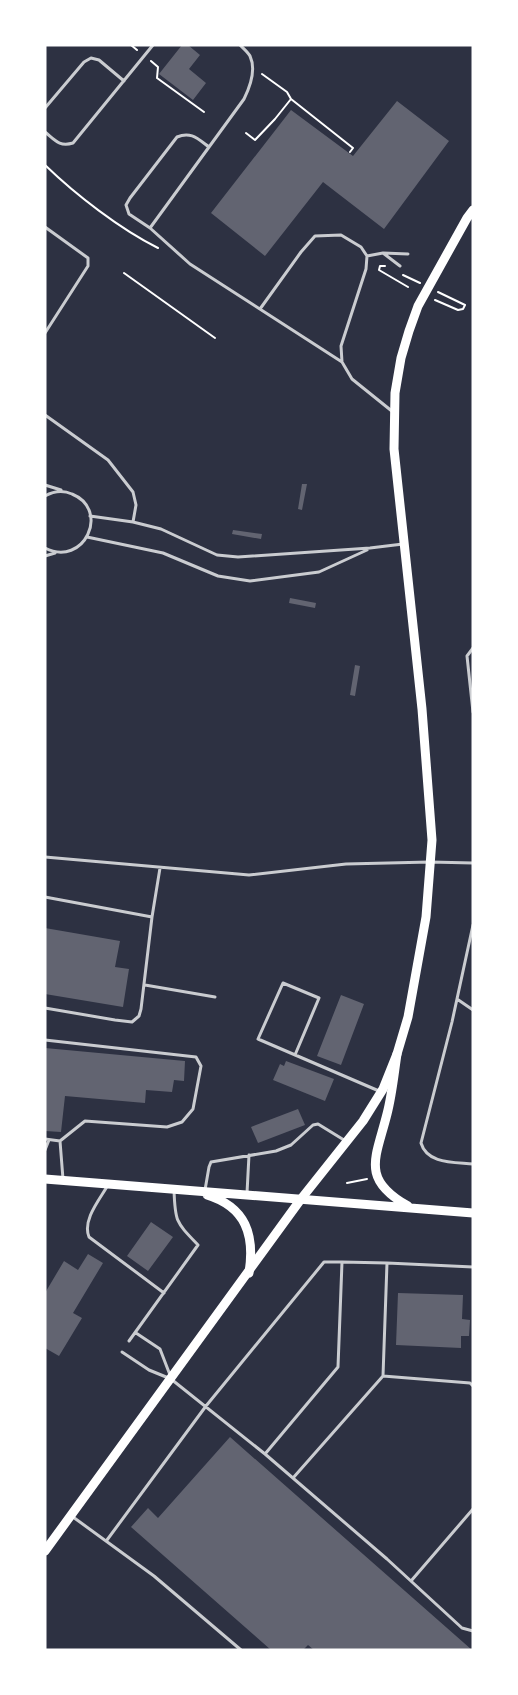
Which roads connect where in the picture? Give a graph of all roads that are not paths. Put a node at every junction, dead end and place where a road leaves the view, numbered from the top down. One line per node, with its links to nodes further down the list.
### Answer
1 (153, 45): 3 (lane)
2 (240, 45): 6 (lane)
3 (124, 81): 4 (lane); 5 (lane)
4 (45, 108)
5 (45, 132)
6 (209, 147): 9 (lane); 9 (lane)
7 (473, 210): 17 (main road)
8 (45, 227): 15 (lane)
9 (150, 228): 14 (lane)
10 (383, 253): 11 (lane); 12 (lane); 13 (lane)
11 (408, 254)
12 (367, 256): 14 (lane); 16 (lane)
13 (400, 267)
14 (260, 309): 16 (lane)
15 (45, 333)
16 (342, 362): 17 (lane)
17 (395, 413): 25 (main road)
18 (45, 415): 23 (lane)
19 (45, 484): 20 (lane)
20 (68, 492): 21 (lane); 22 (lane)
21 (45, 496)
22 (90, 516): 23 (lane); 24 (lane)
23 (133, 522): 27 (lane)
24 (87, 537): 27 (lane); 28 (lane)
25 (404, 543): 27 (lane); 33 (main road)
26 (45, 548): 28 (lane)
27 (370, 548)
28 (57, 552): 29 (lane)
29 (45, 556)
30 (473, 648): 31 (lane)
31 (473, 712)
32 (45, 857): 35 (lane)
33 (430, 862): 34 (lane); 35 (lane); 45 (main road)
34 (473, 863)
35 (160, 867): 37 (lane)
36 (45, 897): 37 (lane)
37 (152, 917): 39 (lane)
38 (473, 925): 41 (lane)
39 (145, 985): 40 (lane); 42 (lane)
40 (215, 997)
41 (457, 999): 43 (lane); 53 (lane)
42 (45, 1008)
43 (473, 1010)
44 (45, 1040): 49 (lane)
45 (397, 1054): 47 (main road); 61 (main road)
46 (295, 1055): 46 (lane); 47 (lane)
47 (381, 1091): 50 (main road)
48 (47, 1140): 49 (lane); 51 (lane)
49 (60, 1141): 55 (lane)
50 (347, 1142): 52 (lane); 60 (main road)
51 (45, 1150)
52 (249, 1155): 58 (lane); 59 (lane)
53 (473, 1164)
54 (45, 1179): 55 (main road)
55 (63, 1180): 56 (main road)
56 (108, 1184): 57 (main road); 67 (lane)
57 (174, 1190): 58 (main road); 67 (lane)
58 (200, 1192): 59 (main road); 66 (main road)
59 (247, 1195): 60 (main road)
60 (301, 1200): 61 (main road); 66 (main road)
61 (412, 1208): 62 (main road)
62 (473, 1213)
63 (342, 1262): 64 (lane); 74 (lane); 75 (lane)
64 (387, 1263): 65 (lane); 71 (lane)
65 (473, 1267)
66 (249, 1273): 72 (main road)
67 (164, 1293): 68 (lane)
68 (135, 1333): 69 (lane); 72 (lane)
69 (129, 1341)
70 (122, 1352): 72 (lane)
71 (383, 1377): 73 (lane); 76 (lane)
72 (171, 1379): 74 (lane); 78 (main road)
73 (473, 1386)
74 (206, 1406): 75 (lane); 79 (lane)
75 (266, 1454): 76 (lane)
76 (293, 1478): 81 (lane)
77 (473, 1509): 81 (lane)
78 (70, 1515): 79 (lane); 80 (main road)
79 (106, 1540): 83 (lane)
80 (45, 1551)
81 (411, 1581): 82 (lane)
82 (473, 1631)
83 (241, 1650)

